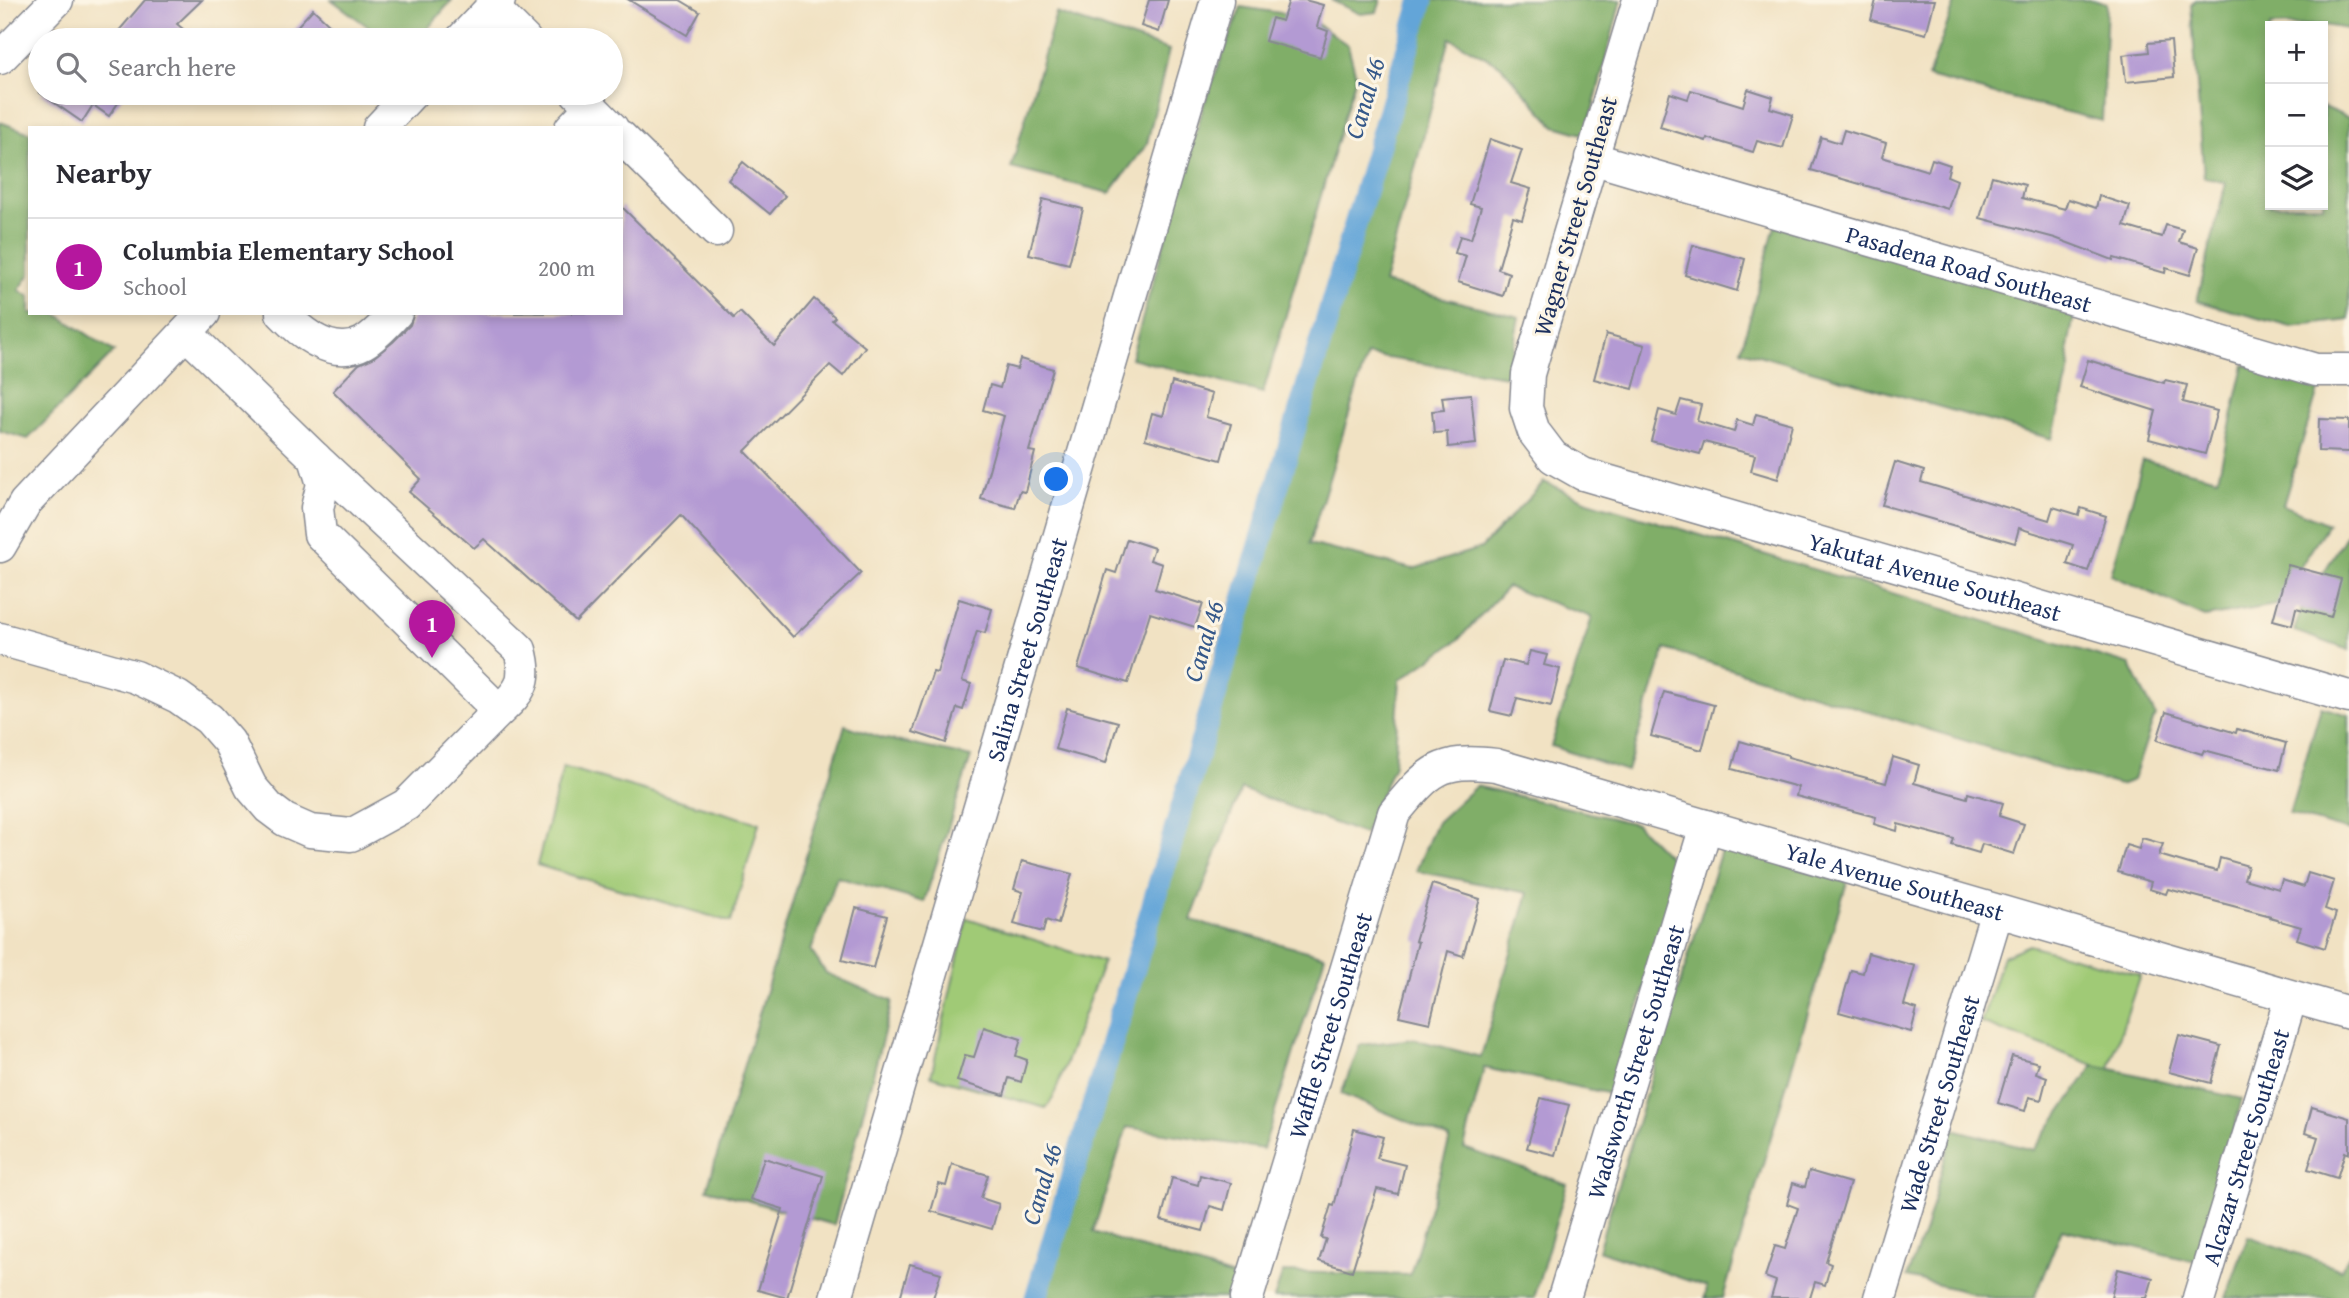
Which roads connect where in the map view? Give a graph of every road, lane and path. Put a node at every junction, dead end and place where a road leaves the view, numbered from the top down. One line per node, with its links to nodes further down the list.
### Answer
1 (57, 0): 5 (street)
2 (1217, 0): 30 (street, Salina Street Southeast)
3 (1639, 0): 13 (street, Wagner Street Southeast)
4 (496, 4): 6 (street); 7 (street)
5 (29, 28)
6 (473, 28)
7 (515, 28)
8 (28, 30): 9 (street)
9 (0, 58)
10 (401, 105): 11 (street)
11 (381, 126)
12 (623, 139): 14 (street)
13 (1591, 158): 18 (street, Pasadena Road Southeast); 19 (street, Wagner Street Southeast)
14 (716, 232)
15 (284, 315): 16 (street)
16 (394, 315)
17 (195, 323): 20 (street); 21 (street)
18 (2349, 370)
19 (1534, 432): 23 (street, Yakutat Avenue Southeast)
20 (315, 458): 24 (street); 24 (street)
21 (0, 547)
22 (0, 639): 24 (street)
23 (2349, 697)
24 (489, 721)
25 (1440, 768): 26 (street, Yale Avenue Southeast); 31 (street, Waffle Street Southeast)
26 (1706, 826): 27 (street, Yale Avenue Southeast); 32 (street, Wadsworth Street Southeast)
27 (1997, 911): 28 (street, Yale Avenue Southeast); 33 (street, Wade Street Southeast)
28 (2291, 997): 29 (street, Yale Avenue Southeast); 34 (street, Alcazar Street Southeast)
29 (2349, 1013)
30 (836, 1298)
31 (1247, 1298)
32 (1564, 1298)
33 (1880, 1298)
34 (2199, 1298)

